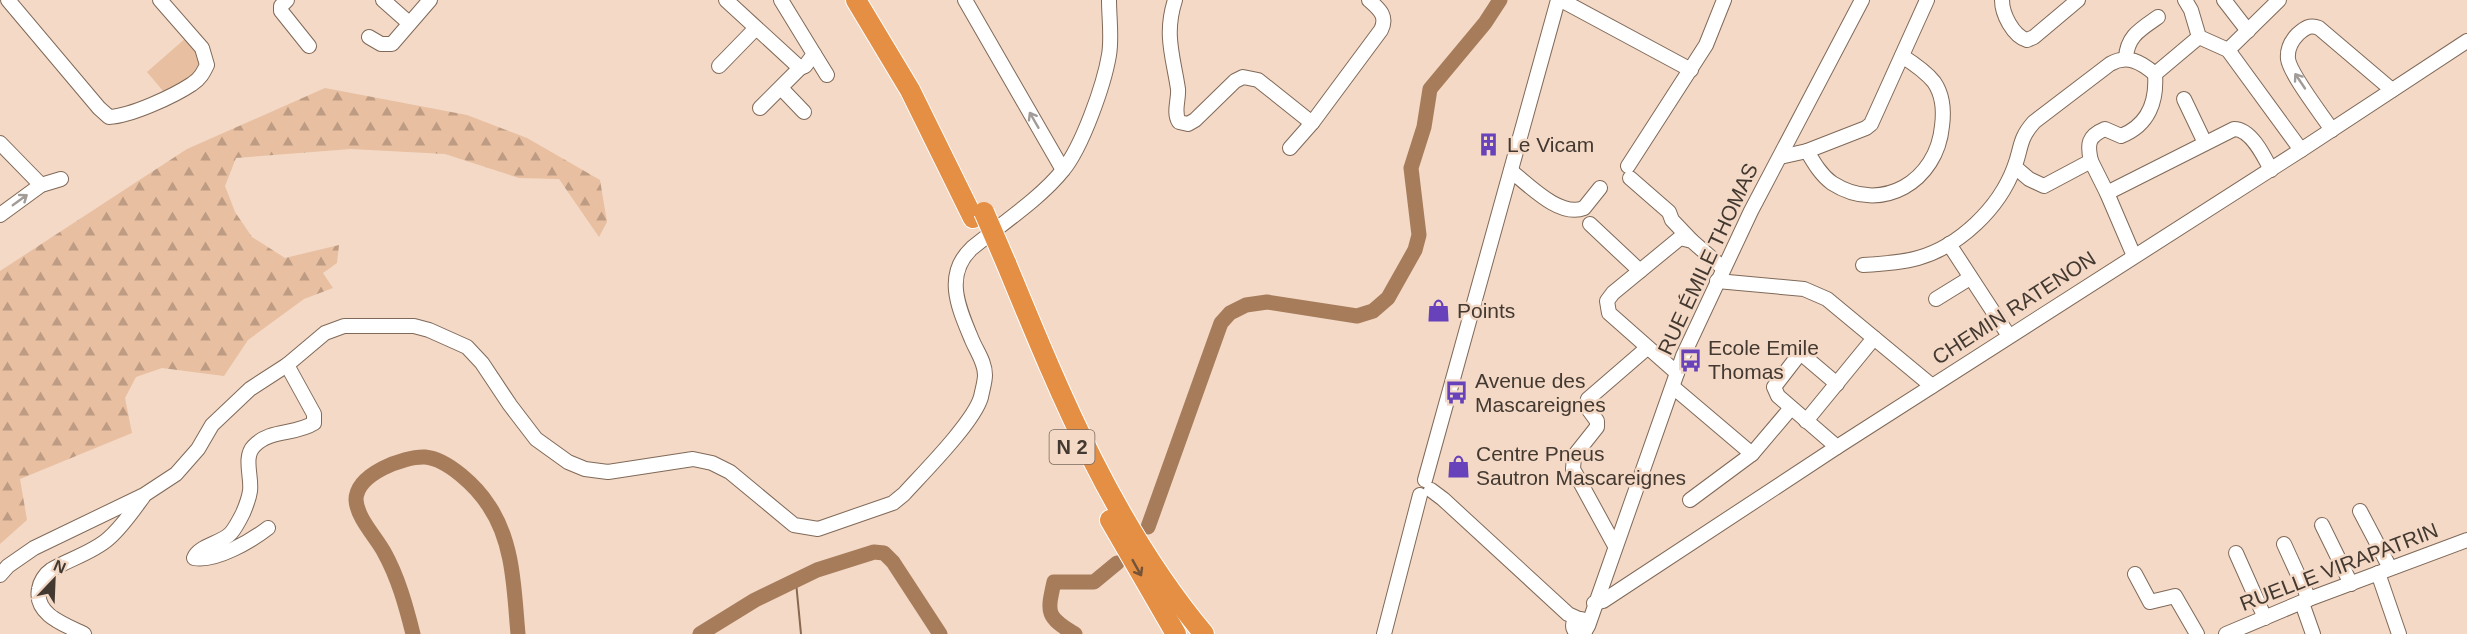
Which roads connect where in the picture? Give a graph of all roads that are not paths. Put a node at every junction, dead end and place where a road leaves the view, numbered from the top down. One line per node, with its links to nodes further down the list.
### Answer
1 (8, 0): 2 (street)
2 (159, 0)
3 (287, 0): 30 (street)
4 (383, 0): 24 (street)
5 (430, 0): 24 (street)
6 (726, 0): 25 (street)
7 (781, 0): 32 (street)
8 (856, 0): 63 (highway, N 2)
9 (870, 0): 63 (highway, N 2)
10 (965, 0): 55 (street, one-way to 10)
11 (1109, 0): 55 (street)
12 (1175, 0): 45 (street)
13 (1369, 0): 45 (street)
14 (1560, 0): 37 (street); 57 (street)
15 (1724, 0): 37 (street)
16 (1862, 0): 52 (street, RUE ÉMILE THOMAS)
17 (1927, 0): 33 (street)
18 (2002, 0): 19 (street)
19 (2078, 0)
20 (2185, 0): 28 (street)
21 (2224, 0): 26 (street)
22 (2279, 0): 26 (street)
23 (2158, 17): 34 (street)
24 (409, 23): 27 (street)
25 (756, 28): 35 (street); 36 (street)
26 (2248, 32): 31 (street)
27 (369, 37)
28 (2199, 37): 31 (street); 38 (street)
29 (2467, 41): 41 (street, CHEMIN RATENON)
30 (309, 46)
31 (2228, 50): 49 (street)
32 (814, 54): 36 (street); 39 (street)
33 (1902, 56): 50 (street); 50 (street)
34 (2126, 58): 38 (street); 54 (street)
35 (719, 66)
36 (800, 68): 40 (street)
37 (1691, 70): 65 (street)
38 (2155, 74): 53 (street)
39 (827, 75)
40 (781, 88): 43 (street); 44 (street)
41 (2392, 90): 46 (street, CHEMIN RATENON); 46 (street, one-way to 41)
42 (2184, 99): 47 (street)
43 (760, 108)
44 (804, 112)
45 (1312, 123): 48 (street)
46 (2332, 130): 49 (street, CHEMIN RATENON)
47 (2205, 143): 56 (street); 61 (street)
48 (1290, 148)
49 (2301, 150): 56 (street, CHEMIN RATENON)
50 (1807, 151): 52 (street)
51 (3, 153): 59 (street)
52 (1780, 157): 71 (street, RUE ÉMILE THOMAS)
53 (2091, 162): 54 (street); 61 (street)
54 (2014, 167): 66 (street)
55 (1063, 170): 77 (street)
56 (2271, 170): 67 (street, CHEMIN RATENON)
57 (1511, 171): 60 (street); 86 (street)
58 (61, 179): 59 (street)
59 (41, 185): 62 (street, one-way to 59)
60 (1600, 188)
61 (2107, 193): 67 (street)
62 (0, 215)
63 (978, 215): 69 (highway, N 2, bridge)
64 (1590, 224): 70 (street)
65 (1692, 241): 70 (street); 71 (street)
66 (1949, 244): 68 (street); 72 (street)
67 (2134, 256): 74 (street, CHEMIN RATENON)
68 (1863, 265)
69 (1001, 266): 89 (highway, N 2); 104 (highway, N 2, one-way to 104)
70 (1640, 272): 76 (street)
71 (1720, 274): 75 (street); 78 (street, RUE ÉMILE THOMAS)
72 (1970, 278): 73 (street); 74 (street)
73 (1936, 299)
74 (2009, 336): 80 (street, CHEMIN RATENON)
75 (1874, 338): 79 (street); 80 (street)
76 (1647, 348): 78 (street); 95 (street, RUE ÉMILE THOMAS)
77 (287, 365): 87 (street); 92 (street)
78 (1677, 373): 81 (street, RUE ÉMILE THOMAS)
79 (1837, 384): 82 (street); 83 (street)
80 (1932, 386): 84 (street, CHEMIN RATENON)
81 (1672, 387): 85 (street); 95 (street, RUE ÉMILE THOMAS)
82 (1791, 408): 83 (street); 85 (street)
83 (1806, 421): 84 (street)
84 (1837, 447): 103 (street, CHEMIN RATENON)
85 (1752, 454): 88 (street)
86 (1426, 488): 103 (street); 108 (street)
87 (144, 495): 99 (street); 105 (street)
88 (1690, 500)
89 (1116, 506): 106 (highway, N 2); 107 (highway)
90 (2360, 511): 97 (street)
91 (2322, 525): 100 (street)
92 (268, 528)
93 (2467, 540): 97 (street, RUELLE VIRAPATRIN)
94 (2284, 544): 101 (street)
95 (1615, 546): 103 (street, RUE ÉMILE THOMAS)
96 (2236, 553): 102 (street)
97 (2384, 571): 100 (street, RUELLE VIRAPATRIN); 112 (street)
98 (2135, 574): 109 (street)
99 (0, 575)
100 (2351, 584): 101 (street, RUELLE VIRAPATRIN)
101 (2306, 601): 102 (street, RUELLE VIRAPATRIN); 111 (street)
102 (2265, 618): 110 (street, RUELLE VIRAPATRIN)
103 (1582, 623)
104 (1171, 629)
105 (84, 634)
106 (1204, 634)
107 (1217, 634)
108 (1384, 634)
109 (2197, 634)
110 (2226, 634)
111 (2313, 634)
112 (2399, 634)

